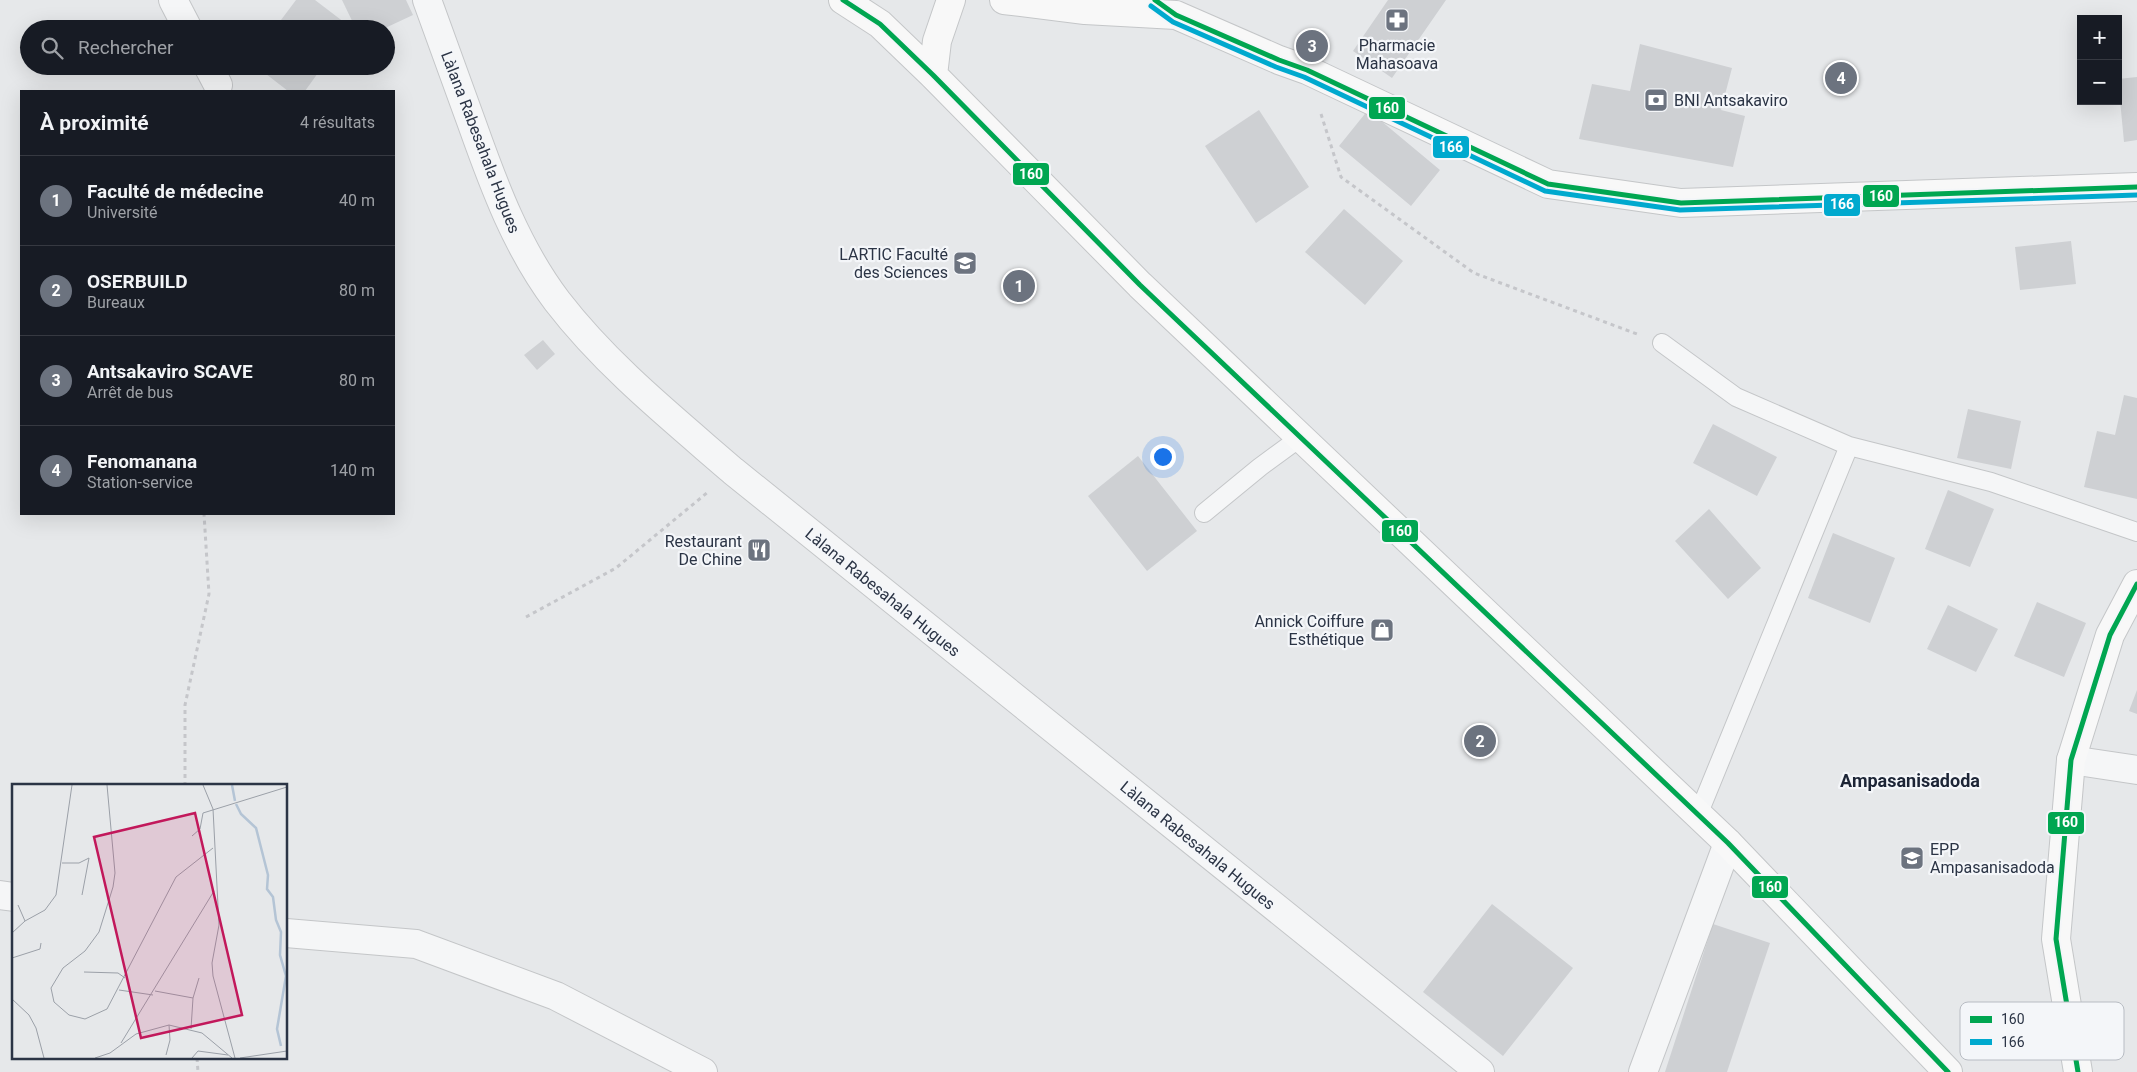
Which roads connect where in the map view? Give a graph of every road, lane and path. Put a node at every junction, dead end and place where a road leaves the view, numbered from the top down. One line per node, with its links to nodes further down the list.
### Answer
1 (173, 0): 7 (street)
2 (427, 0): 14 (street, Làlana Rabesahala Hugues)
3 (843, 0): 9 (main road)
4 (951, 0): 9 (main road)
5 (1004, 0): 6 (main road)
6 (1165, 7): 8 (main road)
7 (183, 20)
8 (1307, 70): 10 (main road); 11 (path)
9 (933, 75): 12 (main road)
10 (2137, 187)
11 (1662, 343): 13 (lane)
12 (1301, 437): 15 (lane); 23 (main road)
13 (1850, 446): 17 (lane); 23 (lane)
14 (734, 471): 19 (path); 28 (street, Làlana Rabesahala Hugues)
15 (1204, 513)
16 (204, 515): 22 (path)
17 (2137, 532)
18 (2137, 584): 20 (main road)
19 (526, 617)
20 (2071, 760): 21 (street); 26 (main road)
21 (2137, 770)
22 (185, 784)
23 (1698, 815): 24 (main road)
24 (1728, 843): 29 (street); 30 (main road)
25 (288, 933): 27 (street)
26 (2066, 1002)
27 (703, 1072)
28 (1480, 1072)
29 (1643, 1072)
30 (1948, 1072)

